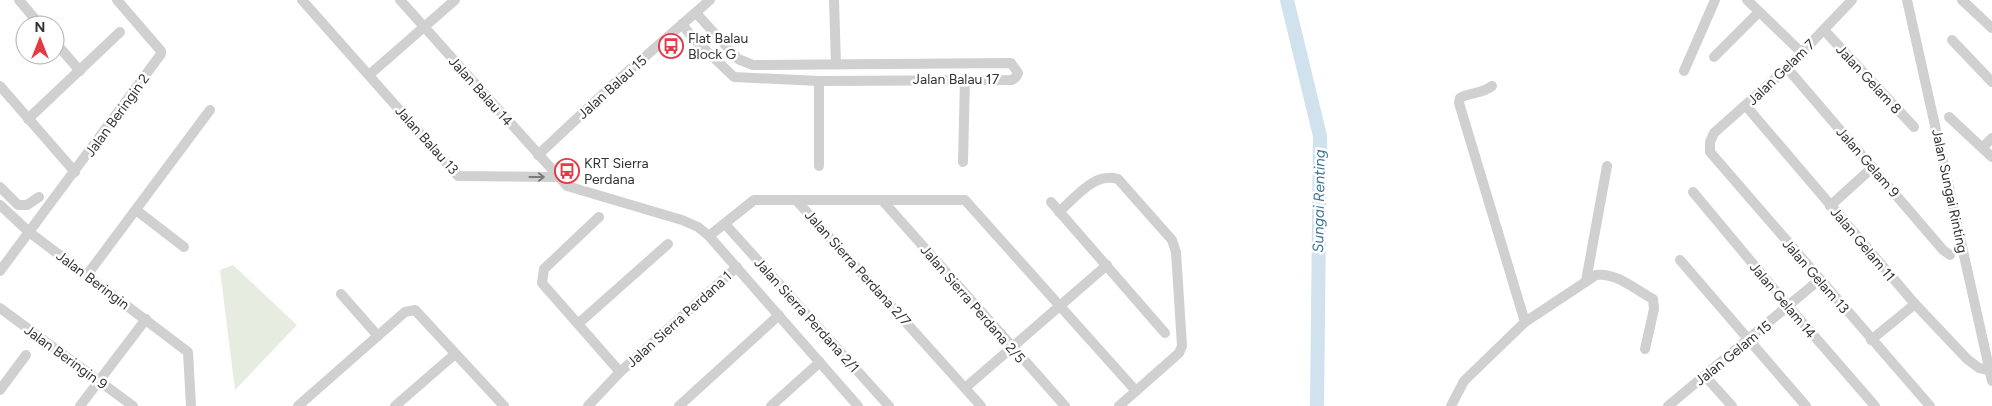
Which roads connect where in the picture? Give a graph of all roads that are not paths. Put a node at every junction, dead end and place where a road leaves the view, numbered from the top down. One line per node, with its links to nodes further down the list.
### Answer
1 (19, 0): 15 (street)
2 (116, 0): 49 (street, Jalan Beringin 2)
3 (302, 0): 29 (street, Jalan Balau 13)
4 (400, 0): 17 (street, Jalan Balau 14)
5 (454, 0): 17 (street)
6 (710, 0): 14 (street, Jalan Balau 15)
7 (834, 0): 25 (street)
8 (1716, 0): 28 (street)
9 (1746, 0): 13 (street)
10 (1852, 0): 19 (street, Jalan Gelam 7)
11 (1906, 0): 86 (street, Jalan Sungai Rinting)
12 (1962, 0): 18 (street)
13 (1759, 12): 22 (street); 24 (street)
14 (696, 13): 16 (street, Jalan Balau 15); 25 (street, Jalan Balau 17)
15 (32, 15)
16 (682, 24): 31 (street, Jalan Balau 17); 43 (street, Jalan Balau 15)
17 (424, 27): 29 (street); 43 (street, Jalan Balau 14)
18 (1992, 28)
19 (1824, 30): 22 (street, Jalan Gelam 7); 39 (street, Jalan Gelam 8)
20 (120, 32): 27 (street)
21 (1952, 40): 32 (street)
22 (1802, 53): 26 (street, Jalan Gelam 7)
23 (65, 54): 27 (street)
24 (1714, 58)
25 (836, 64): 30 (street, Jalan Balau 17)
26 (1787, 68): 35 (street, Jalan Gelam 7); 48 (street, Jalan Gelam 9)
27 (80, 71): 38 (street)
28 (1684, 71)
29 (369, 75): 50 (street, Jalan Balau 13, one-way to 50)
30 (965, 79): 31 (street, Jalan Balau 17); 45 (street)
31 (819, 81): 46 (street)
32 (1992, 82)
33 (0, 86): 38 (street)
34 (1492, 86): 82 (street)
35 (1746, 106): 41 (street, Jalan Gelam 7); 58 (street, Jalan Gelam 11)
36 (210, 110): 59 (street)
37 (1950, 117): 42 (street)
38 (28, 119): 49 (street)
39 (1914, 127)
40 (1992, 138): 42 (street)
41 (1710, 142): 73 (street, Jalan Gelam 13)
42 (1983, 147): 44 (street)
43 (538, 155): 50 (street, Jalan Balau 14)
44 (1992, 157)
45 (964, 162)
46 (819, 166)
47 (1607, 166): 74 (street)
48 (1873, 167): 58 (street); 67 (street, Jalan Gelam 9)
49 (75, 172): 63 (street, Jalan Beringin 2)
50 (558, 177): 64 (street, Jalan Balau 14)
51 (0, 187): 53 (street)
52 (1693, 192): 78 (street, Jalan Gelam 14)
53 (39, 197)
54 (796, 200): 55 (street); 62 (street, Jalan Sierra Perdana 2/7); 99 (street, Jalan Sierra Perdana 2/7)
55 (882, 200): 77 (street); 89 (street, Jalan Sierra Perdana 2/5)
56 (1050, 202): 60 (street)
57 (0, 205): 63 (street, Jalan Beringin)
58 (1830, 206): 76 (street, Jalan Gelam 11)
59 (136, 210): 66 (street); 72 (street)
60 (1059, 212): 69 (street); 101 (street)
61 (599, 217): 83 (street)
62 (725, 224): 64 (street, Jalan Sierra Perdana 2/7); 113 (street, Jalan Sierra Perdana 2/1)
63 (30, 232): 71 (street, Jalan Beringin 2); 72 (street, Jalan Beringin)
64 (709, 236): 70 (street, Jalan Balau 14)
65 (668, 244): 83 (street)
66 (184, 247)
67 (1950, 255)
68 (1680, 260): 87 (street)
69 (1107, 265): 77 (street); 84 (street)
70 (737, 267): 80 (street, Jalan Balau 14); 95 (street, Jalan Sierra Perdana 1)
71 (0, 272)
72 (87, 275): 81 (street, Jalan Beringin)
73 (1819, 280): 78 (street, Jalan Gelam 15); 88 (street, Jalan Gelam 13)
74 (1586, 281): 82 (street); 90 (street)
75 (341, 294): 85 (street)
76 (1915, 304): 88 (street); 94 (street, Jalan Gelam 11)
77 (1059, 306): 89 (street); 101 (street)
78 (1789, 307): 87 (street, Jalan Gelam 15); 103 (street, Jalan Gelam 14)
79 (0, 308): 97 (street, Jalan Beringin 9)
80 (779, 315): 93 (street, Jalan Balau 14); 110 (street)
81 (146, 320): 97 (street); 106 (street, Jalan Beringin)
82 (1525, 322): 117 (street)
83 (579, 323): 95 (street)
84 (1165, 333)
85 (378, 336): 91 (street); 107 (street)
86 (1987, 336): 94 (street, Jalan Sungai Rinting)
87 (1749, 340): 96 (street, Jalan Gelam 15); 120 (street)
88 (1871, 340): 121 (street, Jalan Gelam 13)
89 (1011, 348): 99 (street); 115 (street, Jalan Sierra Perdana 2/5)
90 (1645, 350)
91 (455, 354): 102 (street); 108 (street)
92 (26, 355): 100 (street)
93 (820, 362): 111 (street); 112 (street, Jalan Balau 14)
94 (1989, 370): 98 (street, Jalan Sungai Rinting)
95 (620, 372): 109 (street, Jalan Sierra Perdana 1)
96 (1705, 376): 118 (street, Jalan Gelam 15); 119 (street)
97 (99, 381): 104 (street); 105 (street, Jalan Beringin 9)
98 (1992, 381)
99 (965, 388): 114 (street, Jalan Sierra Perdana 2/7)
100 (0, 390)
101 (1136, 391): 116 (street)
102 (498, 404)
103 (1870, 405)
104 (80, 406)
105 (133, 406)
106 (191, 406)
107 (298, 406)
108 (395, 406)
109 (588, 406)
110 (679, 406)
111 (771, 406)
112 (858, 406)
113 (889, 406)
114 (981, 406)
115 (1065, 406)
116 (1119, 406)
117 (1451, 406)
118 (1668, 406)
119 (1732, 406)
120 (1806, 406)
121 (1930, 406)

